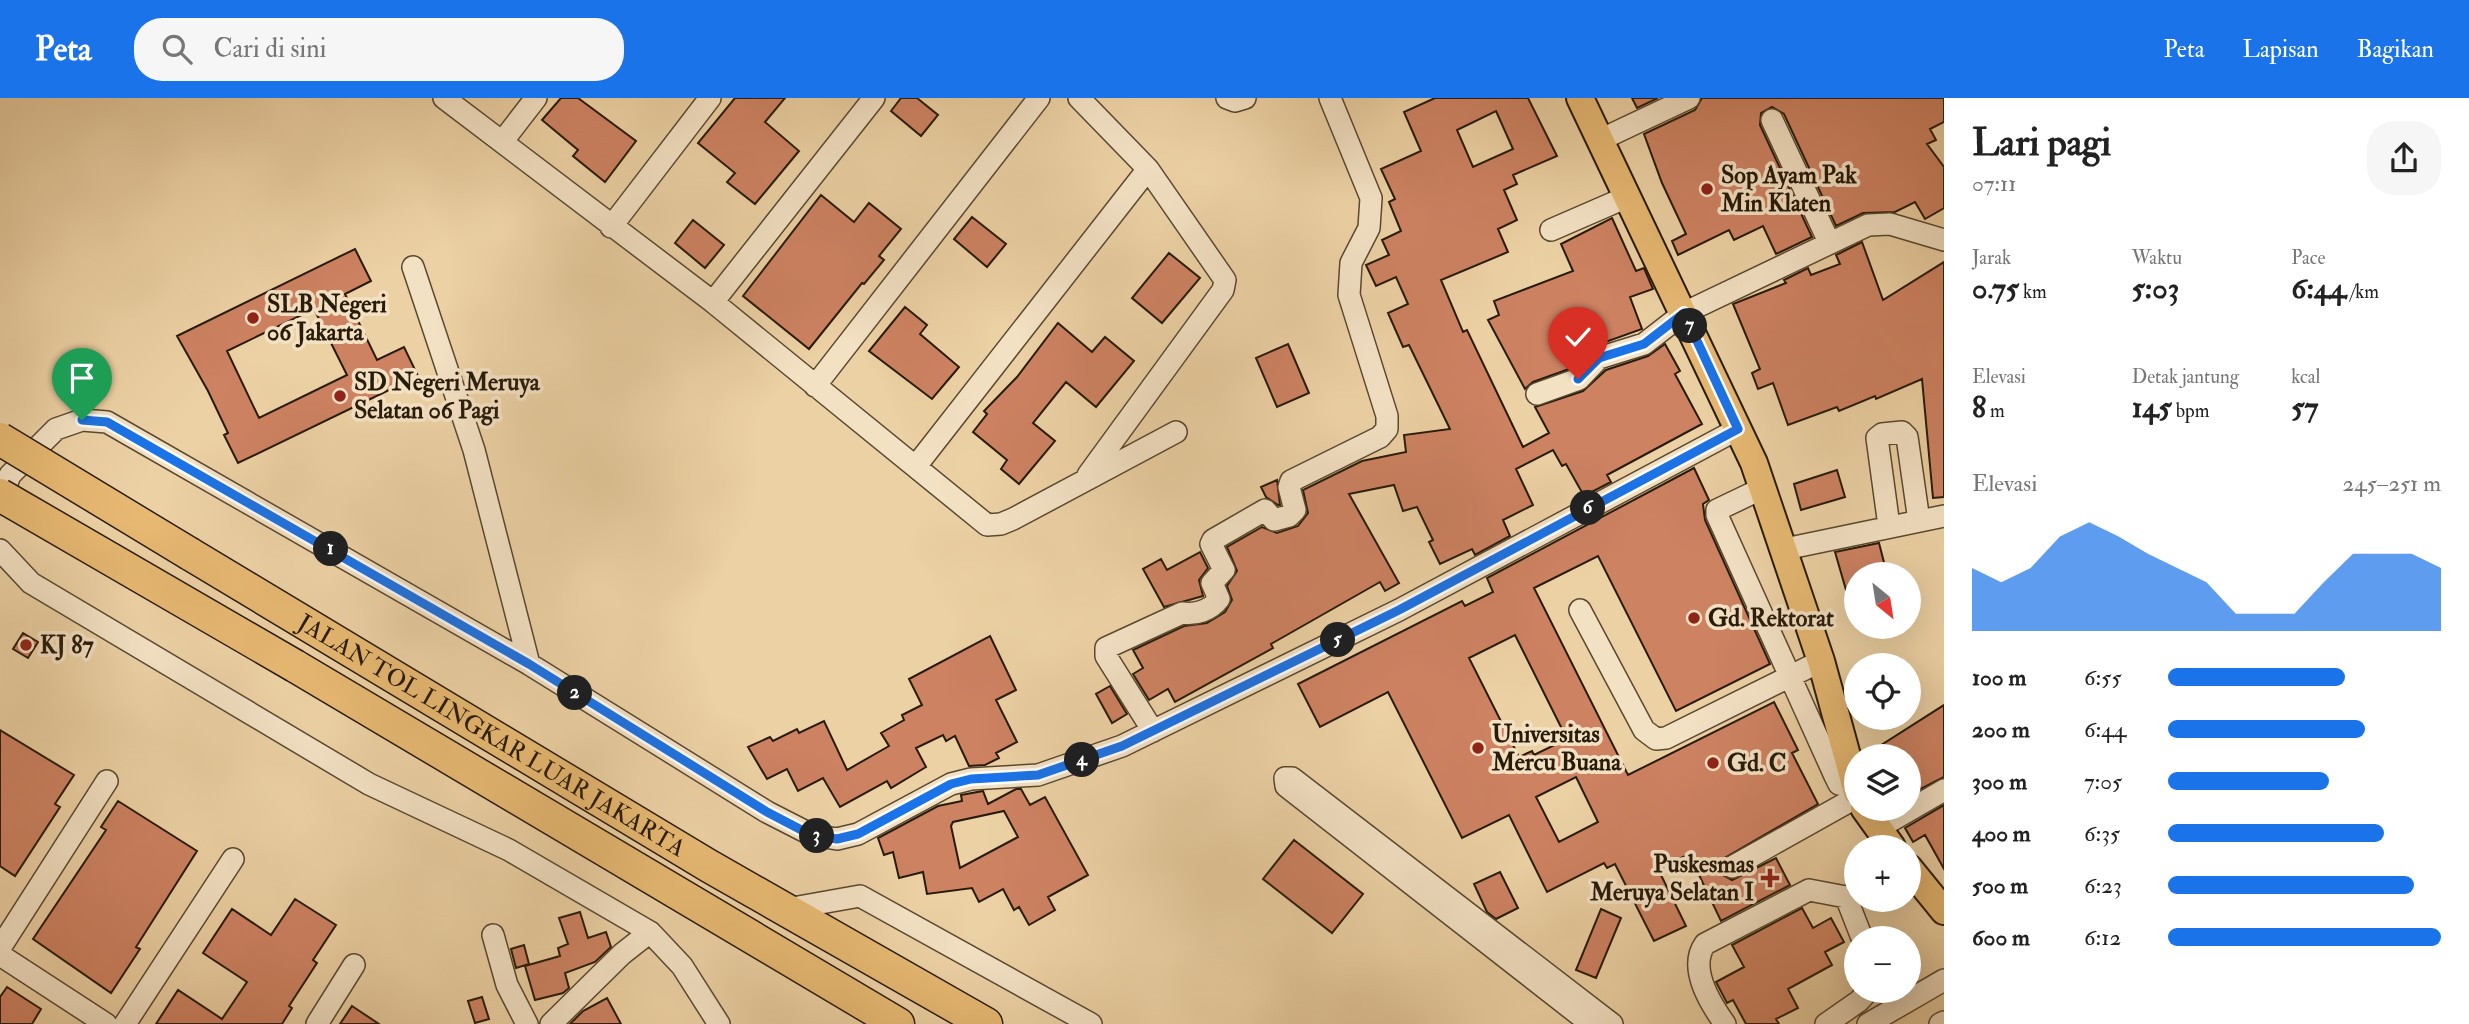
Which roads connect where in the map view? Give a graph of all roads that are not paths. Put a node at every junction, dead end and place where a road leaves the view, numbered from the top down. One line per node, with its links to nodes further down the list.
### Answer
1 (444, 98): 14 (street)
2 (536, 98): 14 (street)
3 (710, 98): 17 (street)
4 (874, 98): 22 (street)
5 (1039, 98): 24 (street)
6 (1079, 98): 15 (street)
7 (1227, 98): 8 (street)
8 (1245, 98)
9 (1330, 98): 43 (street)
10 (1580, 98): 13 (main road)
11 (1689, 98): 13 (street)
12 (1772, 120): 20 (street)
13 (1602, 139): 16 (main road)
14 (502, 142): 17 (street)
15 (1148, 169): 29 (street); 30 (street)
16 (1627, 197): 18 (street); 23 (main road)
17 (611, 227): 22 (street)
18 (1550, 230)
19 (1944, 240): 20 (street)
20 (1829, 242): 23 (street)
21 (413, 267): 41 (street)
22 (713, 302): 24 (street)
23 (1684, 313): 25 (street); 26 (main road)
24 (815, 386): 29 (street)
25 (1537, 394)
26 (1738, 429): 31 (main road); 43 (street)
27 (1176, 432): 30 (street)
28 (0, 439): 54 (highway, JALAN TOL LINGKAR LUAR JAKARTA, bridge)
29 (916, 467): 30 (street)
30 (1085, 480)
31 (1763, 488): 37 (main road); 42 (street)
32 (0, 495): 69 (highway, JALAN TOL LINGKAR LUAR JAKARTA, bridge)
33 (0, 502): 41 (street)
34 (1919, 521): 35 (street); 36 (street); 36 (street)
35 (1943, 521)
36 (1889, 526): 37 (street)
37 (1785, 549): 40 (main road)
38 (0, 550): 56 (street)
39 (1580, 610): 42 (street)
40 (1821, 661): 42 (street); 44 (main road)
41 (529, 664): 43 (street)
42 (1791, 676): 46 (street)
43 (1153, 731)
44 (1847, 744)
45 (107, 781): 58 (street)
46 (1844, 789)
47 (1944, 790): 48 (street)
48 (1921, 796)
49 (1844, 820): 51 (street)
50 (233, 859): 64 (street)
51 (1732, 867)
52 (1921, 885): 55 (main road)
53 (1844, 894): 74 (street)
54 (787, 909): 70 (highway, JALAN TOL LINGKAR LUAR JAKARTA); 71 (street)
55 (1944, 911)
56 (650, 932): 67 (street); 68 (street)
57 (493, 935): 66 (street)
58 (0, 948)
59 (0, 955): 63 (street)
60 (354, 965): 65 (street)
61 (1944, 980): 76 (street)
62 (1856, 1003): 75 (street)
63 (106, 1024)
64 (125, 1024)
65 (317, 1024)
66 (527, 1024)
67 (551, 1024)
68 (719, 1024)
69 (898, 1024)
70 (986, 1024)
71 (1091, 1024)
72 (1591, 1024): 73 (street)
73 (1612, 1024)
74 (1724, 1024)
75 (1826, 1024)
76 (1868, 1024)

